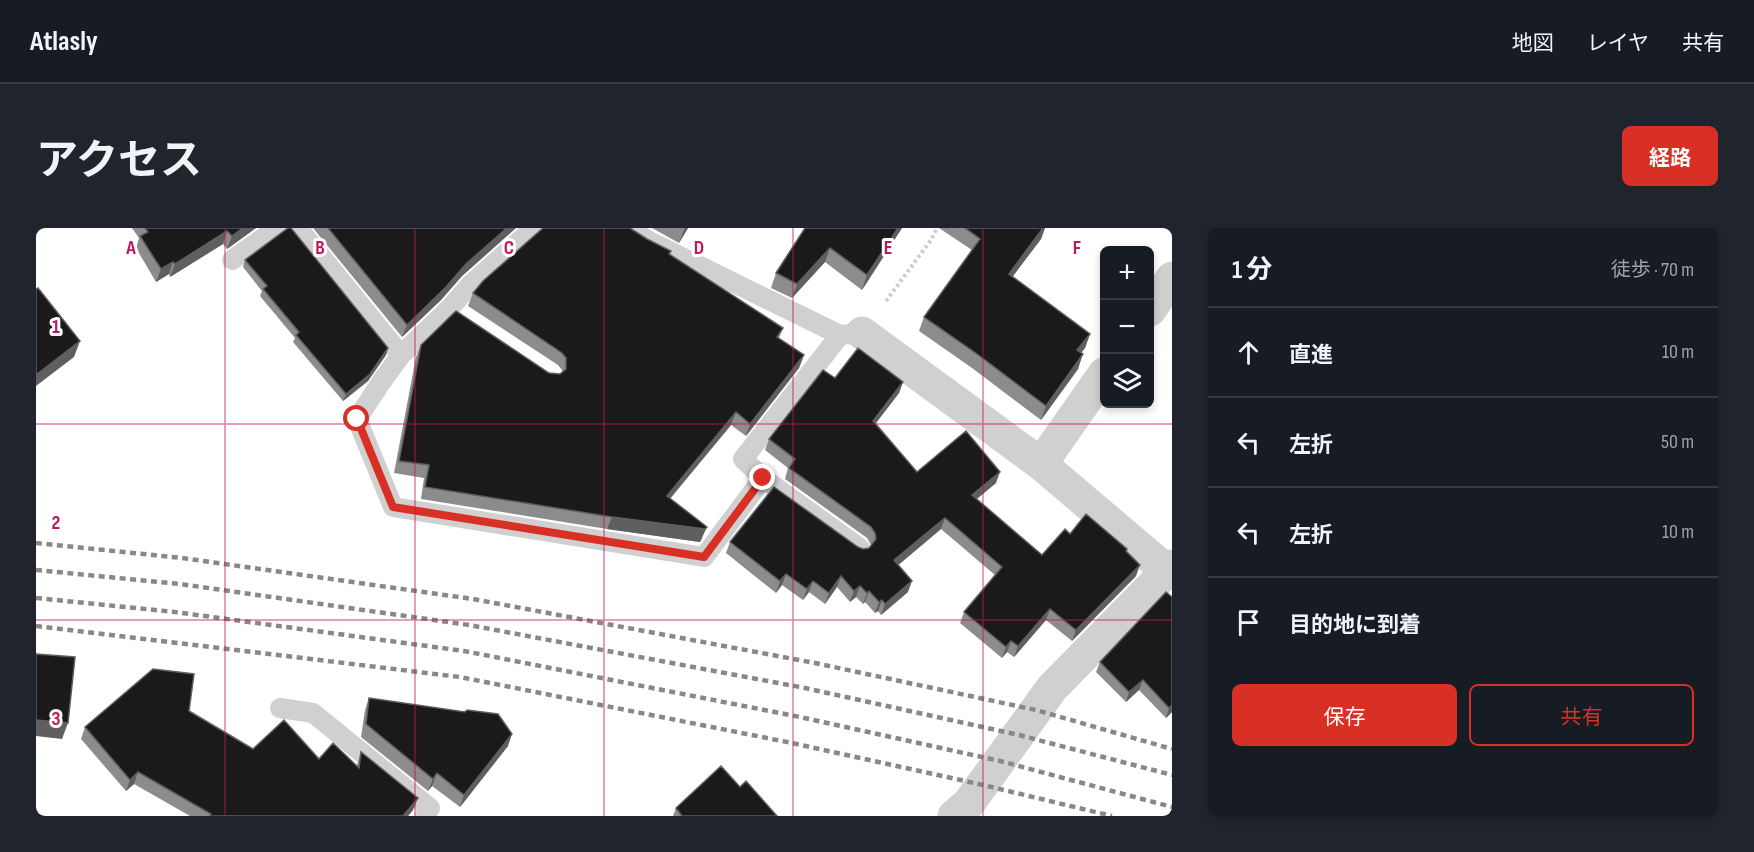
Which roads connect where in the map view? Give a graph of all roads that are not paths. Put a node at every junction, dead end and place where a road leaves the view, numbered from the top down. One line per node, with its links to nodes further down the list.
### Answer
1 (277, 228): 5 (lane)
2 (298, 228): 11 (lane)
3 (534, 228): 8 (lane)
4 (629, 228): 10 (lane)
5 (232, 260)
6 (1172, 278): 7 (street)
7 (1154, 303)
8 (450, 308): 9 (lane); 11 (lane)
9 (468, 320)
10 (851, 334): 13 (street); 14 (lane)
11 (401, 356): 14 (lane)
12 (1100, 380): 13 (street)
13 (1041, 464): 16 (street)
14 (763, 478): 15 (lane)
15 (860, 548)
16 (1170, 573): 19 (street)
17 (280, 708): 18 (lane)
18 (425, 816)
19 (954, 816)

